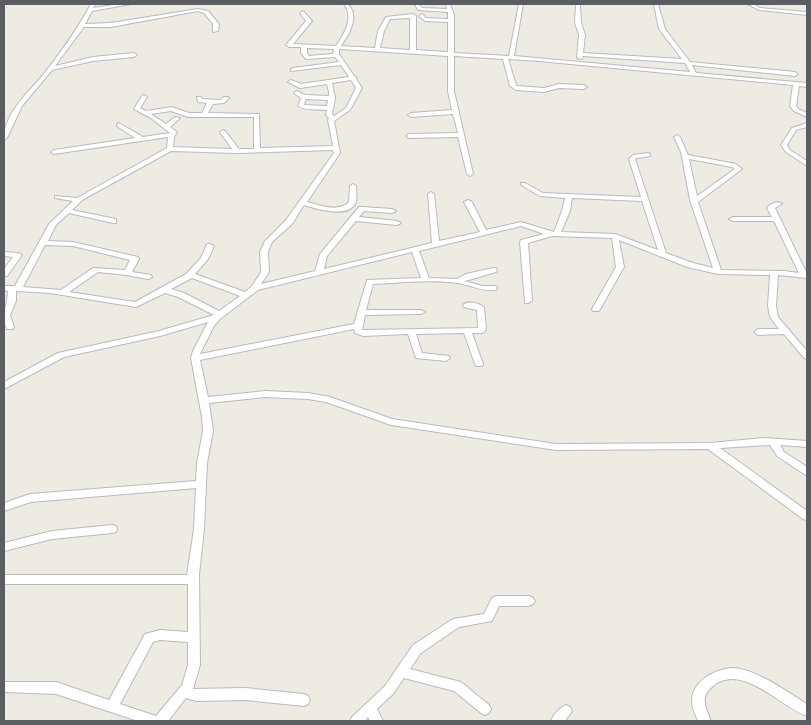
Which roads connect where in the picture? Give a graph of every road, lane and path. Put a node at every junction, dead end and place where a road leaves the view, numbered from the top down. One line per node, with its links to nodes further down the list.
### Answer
1 (93, 4): 10 (street)
2 (129, 4): 10 (street)
3 (346, 4): 20 (street)
4 (417, 4): 11 (street)
5 (448, 4): 11 (street)
6 (521, 4): 25 (street)
7 (578, 4): 23 (street)
8 (656, 4): 27 (street)
9 (750, 4): 13 (street)
10 (90, 10): 16 (street)
11 (450, 11): 15 (street)
12 (302, 13): 18 (street)
13 (807, 14)
14 (422, 16): 15 (street)
15 (451, 21): 22 (street)
16 (82, 26): 17 (street); 29 (street)
17 (215, 31)
18 (304, 46): 20 (street); 20 (street)
19 (377, 50): 20 (street); 21 (street); 21 (street)
20 (337, 52): 26 (street)
21 (414, 52): 22 (street)
22 (451, 54): 25 (street); 47 (street)
23 (580, 54): 27 (street); 28 (street)
24 (134, 55): 29 (street)
25 (508, 57): 28 (street); 38 (street)
26 (342, 62): 30 (street); 33 (street)
27 (687, 62): 31 (street); 32 (street)
28 (579, 63): 31 (street)
29 (51, 68): 62 (street)
30 (292, 70)
31 (694, 74): 36 (street)
32 (795, 74)
33 (354, 78): 35 (street); 53 (street)
34 (292, 82): 35 (street)
35 (329, 82): 44 (street)
36 (796, 84): 37 (street); 51 (street)
37 (807, 85)
38 (584, 88)
39 (297, 94): 41 (street)
40 (144, 97): 48 (street)
41 (304, 97): 44 (street); 46 (street)
42 (199, 98): 45 (street)
43 (226, 98): 45 (street)
44 (332, 98): 46 (street)
45 (211, 102): 49 (street)
46 (330, 108): 53 (street)
47 (456, 112): 50 (street); 58 (street)
48 (145, 113): 49 (street); 56 (street)
49 (204, 115): 66 (street)
50 (412, 115)
51 (807, 115)
52 (177, 118): 56 (street)
53 (333, 118): 64 (street)
54 (119, 125): 63 (street)
55 (807, 125): 71 (street)
56 (166, 126): 59 (street)
57 (223, 132): 67 (street)
58 (461, 135): 60 (street); 72 (street)
59 (172, 136): 63 (street); 65 (street)
60 (409, 136)
61 (677, 137): 70 (street)
62 (4, 138)
63 (141, 139): 68 (street)
64 (337, 148): 66 (street); 82 (street)
65 (170, 149): 67 (street); 79 (street)
66 (257, 150): 67 (street)
67 (237, 151)
68 (54, 152)
69 (648, 155): 78 (street)
70 (684, 156): 81 (street); 81 (street)
71 (807, 164)
72 (470, 174)
73 (523, 184): 76 (street)
74 (353, 186): 82 (street)
75 (431, 194): 95 (street)
76 (569, 196): 78 (street); 92 (street)
77 (57, 197): 79 (street)
78 (645, 199): 99 (street)
79 (79, 200): 84 (street)
80 (468, 202): 91 (street)
81 (695, 202): 103 (street)
82 (302, 203): 111 (street)
83 (778, 204): 88 (street)
84 (66, 211): 89 (street); 94 (street)
85 (392, 211): 86 (street)
86 (355, 219): 90 (street); 102 (street)
87 (733, 219): 88 (street)
88 (775, 219): 101 (street)
89 (113, 220)
90 (397, 222)
91 (484, 233): 92 (street); 95 (street)
92 (555, 234): 93 (street); 117 (street)
93 (615, 236): 99 (street); 119 (street)
94 (44, 243): 106 (street); 113 (street)
95 (436, 244): 97 (street)
96 (210, 246): 107 (street)
97 (415, 249): 102 (street); 109 (street)
98 (4, 254): 105 (street)
99 (662, 254): 103 (street)
100 (493, 270): 110 (street)
101 (804, 271): 104 (street)
102 (319, 272): 111 (street)
103 (718, 272): 104 (street)
104 (774, 273): 125 (street)
105 (4, 274)
106 (128, 274): 108 (street); 115 (street)
107 (189, 276): 114 (street); 116 (street)
108 (148, 278)
109 (426, 280): 110 (street); 121 (street)
110 (458, 281): 112 (street)
111 (255, 288): 116 (street)
112 (493, 288)
113 (11, 289): 115 (street); 124 (street)
114 (165, 290): 115 (street); 122 (street)
115 (62, 293)
116 (246, 295): 122 (street)
117 (528, 301)
118 (467, 305): 127 (street)
119 (596, 309)
120 (421, 312): 121 (street)
121 (362, 313): 123 (street)
122 (218, 316): 130 (street); 133 (street)
123 (358, 326): 126 (street); 130 (street)
124 (10, 327)
125 (785, 331): 128 (street); 129 (street)
126 (411, 332): 127 (street); 131 (street)
127 (467, 332): 132 (street)
128 (758, 332)
129 (807, 356)
130 (195, 358): 134 (street)
131 (446, 358)
132 (479, 364)
133 (4, 386)
134 (203, 401): 137 (street); 139 (street)
135 (773, 441): 136 (street); 137 (street); 138 (street)
136 (807, 444)
137 (710, 446): 141 (street)
138 (807, 472)
139 (201, 484): 140 (street); 144 (street)
140 (4, 507)
141 (807, 516)
142 (112, 529): 143 (street)
143 (4, 547)
144 (193, 579): 145 (street); 147 (street)
145 (4, 580)
146 (529, 601): 148 (street)
147 (194, 637): 150 (street); 152 (street)
148 (402, 672): 153 (street); 154 (street)
149 (4, 687): 152 (street)
150 (184, 692): 151 (street); 158 (street)
151 (304, 700)
152 (112, 706): 157 (street)
153 (370, 708): 159 (street); 160 (street)
154 (485, 709)
155 (807, 710): 162 (street)
156 (566, 711): 161 (street)
157 (154, 721)
158 (160, 721)
159 (356, 721)
160 (377, 721)
161 (558, 721)
162 (705, 721)

